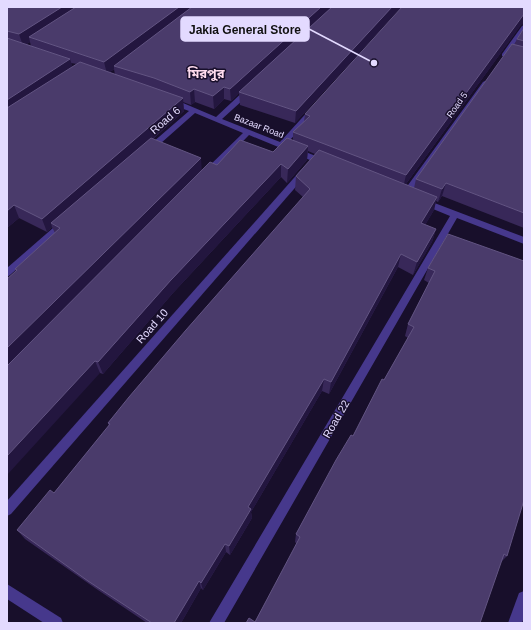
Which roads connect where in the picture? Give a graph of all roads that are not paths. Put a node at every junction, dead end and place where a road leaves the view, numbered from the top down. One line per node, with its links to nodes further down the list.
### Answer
1 (524, 27): 2 (street)
2 (506, 55)
3 (488, 78): 16 (street, Road 5)
4 (258, 82): 8 (street)
5 (166, 100): 7 (street, Bazaar Road)
6 (318, 105): 10 (street)
7 (193, 111): 8 (street, Bazaar Road); 11 (street, Road 6)
8 (218, 120): 9 (street, Bazaar Road)
9 (248, 132): 10 (street, Bazaar Road); 14 (street)
10 (281, 145): 12 (street, Bazaar Road)
11 (145, 152)
12 (315, 159): 13 (street, Bazaar Road); 19 (street, Road 10)
13 (336, 167)
14 (203, 178)
15 (73, 215): 18 (street)
16 (455, 215): 17 (street); 23 (street, Road 22)
17 (524, 241)
18 (7, 272)
19 (7, 510)
20 (7, 591): 22 (street)
21 (524, 598): 24 (street)
22 (56, 623)
23 (216, 623)
24 (515, 623)

